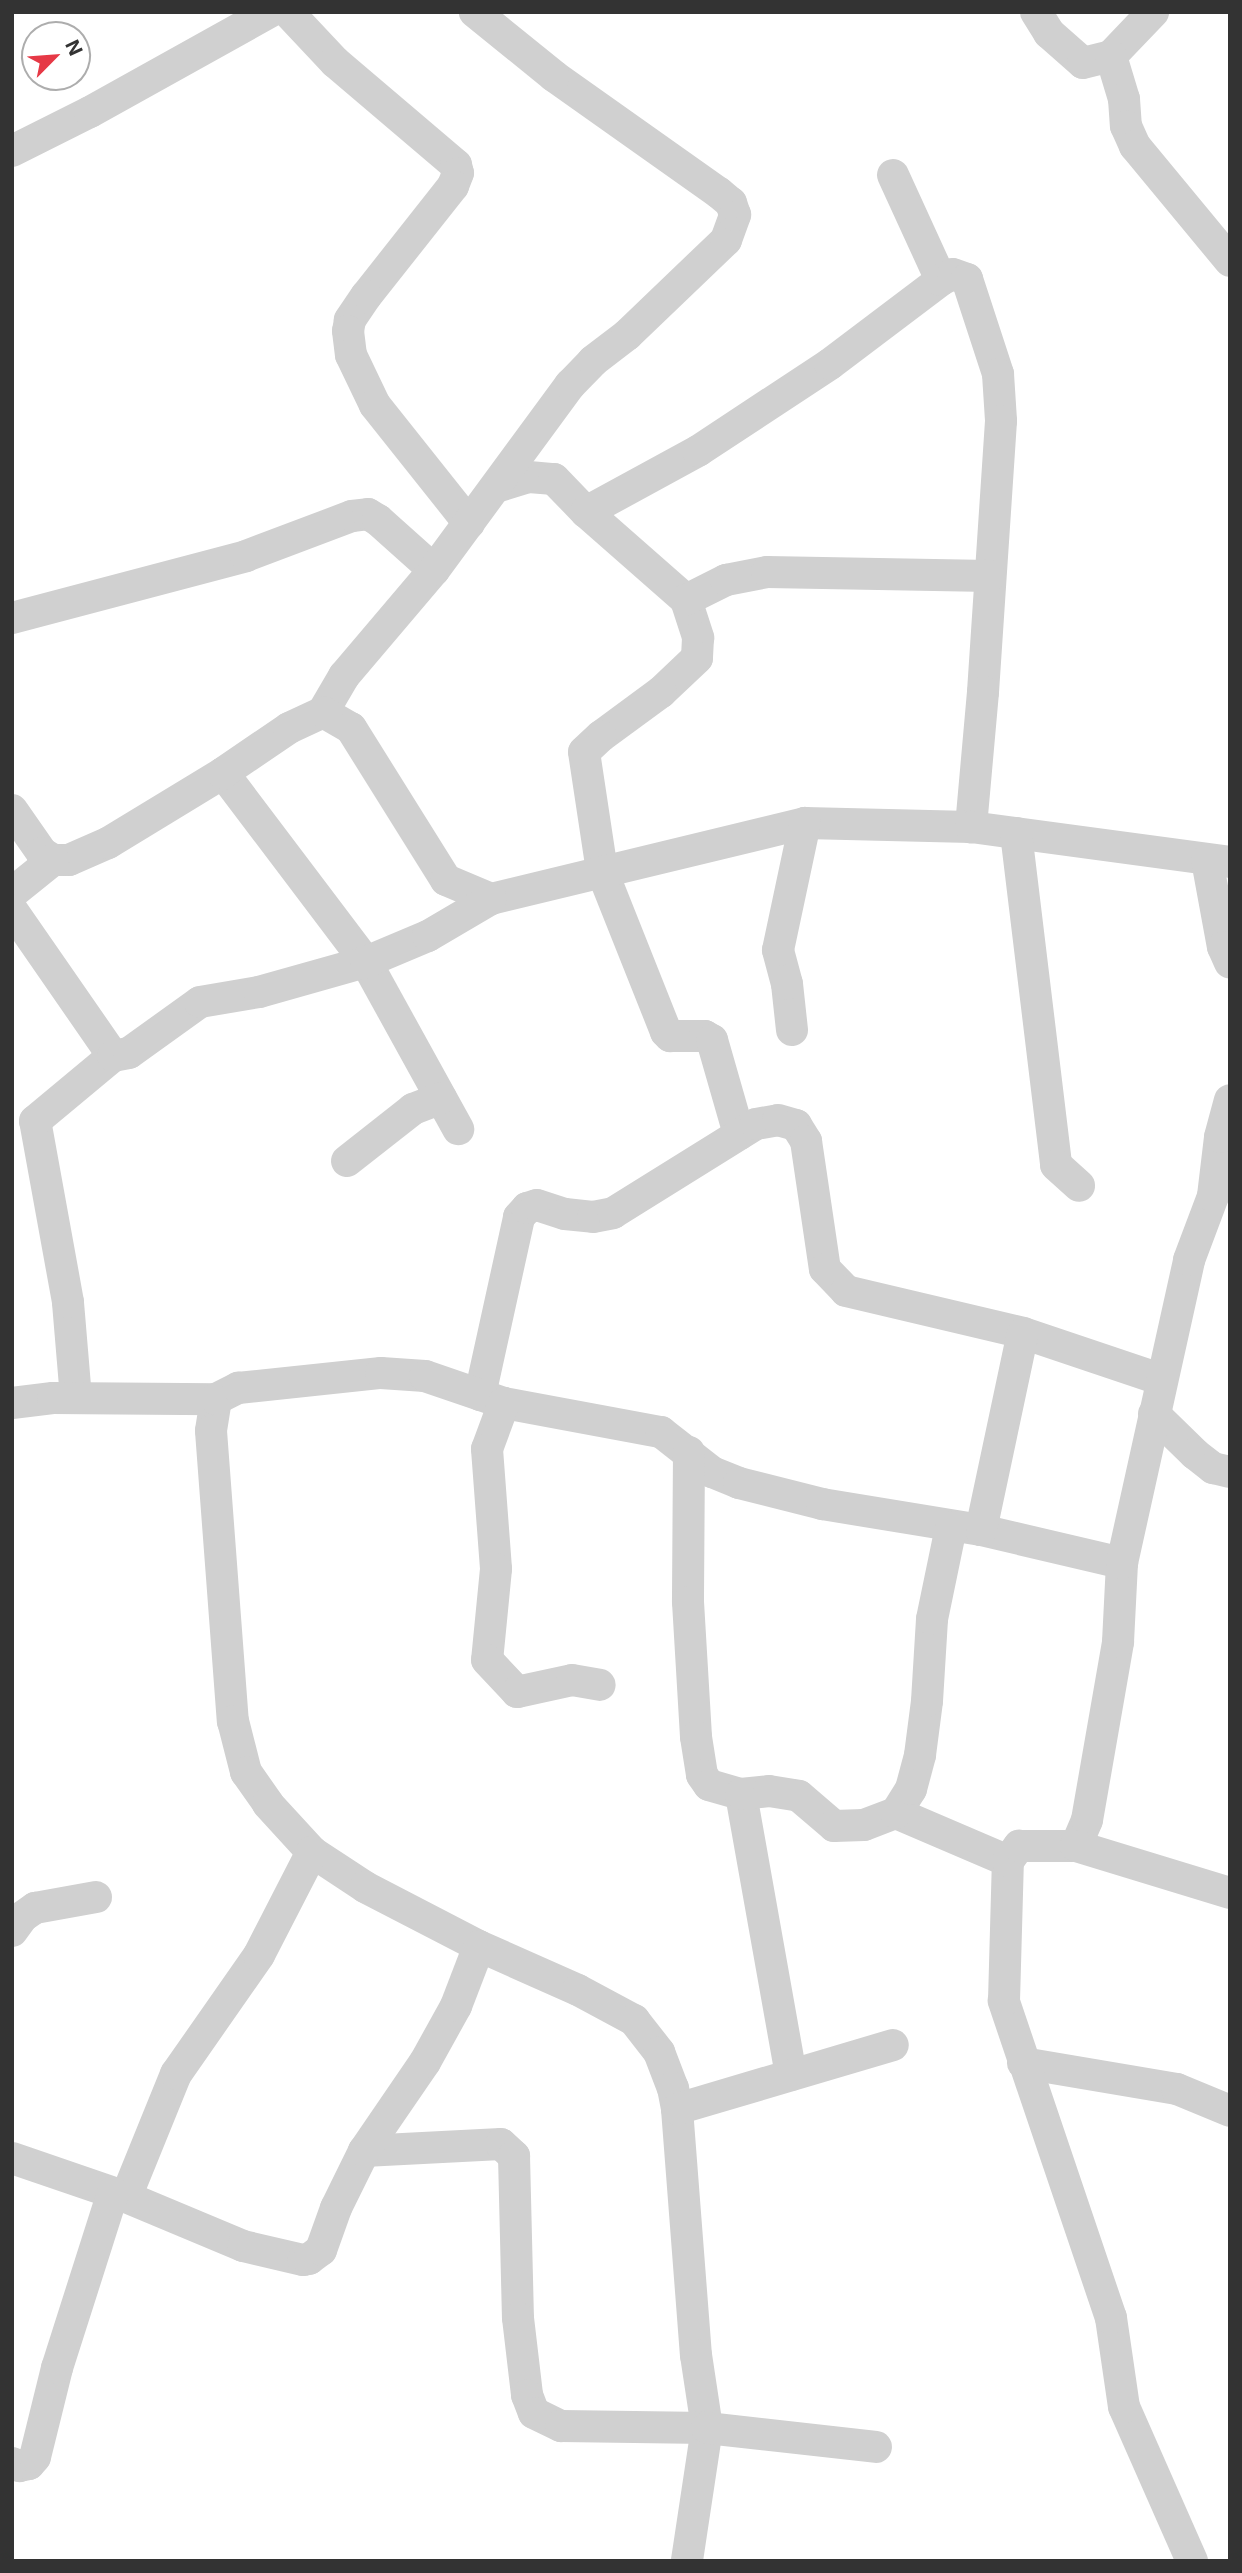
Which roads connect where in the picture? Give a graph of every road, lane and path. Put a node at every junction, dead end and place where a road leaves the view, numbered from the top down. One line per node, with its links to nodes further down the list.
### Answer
1 (270, 12): 7 (street)
2 (288, 12): 13 (street)
3 (475, 12): 11 (street)
4 (1037, 12): 6 (street)
5 (1153, 12): 6 (street)
6 (1111, 56): 9 (street)
7 (12, 151)
8 (892, 175): 10 (street)
9 (1230, 261)
10 (941, 280): 12 (street); 15 (street)
11 (496, 487): 12 (street); 13 (street)
12 (586, 512): 16 (street)
13 (469, 523): 14 (street)
14 (434, 570): 17 (street); 18 (street)
15 (990, 576): 16 (street); 22 (street)
16 (686, 600): 26 (street)
17 (12, 618)
18 (323, 712): 19 (street); 28 (street)
19 (223, 773): 24 (street); 30 (street)
20 (12, 810): 24 (street)
21 (806, 823): 22 (street); 26 (street); 32 (street)
22 (971, 827): 23 (street)
23 (1016, 833): 25 (street); 39 (street)
24 (53, 860): 27 (street)
25 (1218, 861): 31 (street)
26 (602, 871): 28 (street); 37 (street)
27 (12, 892)
28 (491, 899): 30 (street)
29 (12, 910): 33 (street)
30 (366, 961): 33 (street); 34 (street)
31 (1230, 962)
32 (792, 1030)
33 (113, 1056): 42 (street)
34 (441, 1098): 36 (street); 38 (street)
35 (1230, 1100): 41 (street)
36 (458, 1129)
37 (739, 1134): 40 (street); 44 (street)
38 (347, 1161)
39 (1079, 1186)
40 (1023, 1333): 41 (street); 49 (street)
41 (1160, 1379): 46 (street)
42 (76, 1398): 43 (street); 45 (street)
43 (216, 1399): 44 (street); 55 (street)
44 (492, 1399): 47 (street); 51 (street)
45 (12, 1403)
46 (1154, 1414): 48 (street); 50 (street)
47 (689, 1452): 49 (street); 52 (street)
48 (1230, 1472)
49 (966, 1528): 50 (street); 53 (street)
50 (1122, 1563): 54 (street)
51 (600, 1685)
52 (741, 1794): 53 (street); 63 (street)
53 (896, 1813): 56 (street)
54 (1076, 1846): 56 (street); 57 (street)
55 (312, 1852): 60 (street); 68 (street)
56 (1007, 1861): 62 (street)
57 (1230, 1893)
58 (96, 1897): 59 (street)
59 (12, 1931)
60 (479, 1946): 64 (street); 66 (street)
61 (892, 2045): 63 (street)
62 (1023, 2063): 65 (street); 73 (street)
63 (791, 2075): 64 (street)
64 (677, 2109): 69 (street)
65 (1230, 2111)
66 (364, 2151): 68 (street); 69 (street)
67 (12, 2158): 68 (street)
68 (120, 2195): 71 (street)
69 (707, 2428): 70 (street); 72 (street)
70 (876, 2447)
71 (12, 2463)
72 (687, 2561)
73 (1192, 2561)

